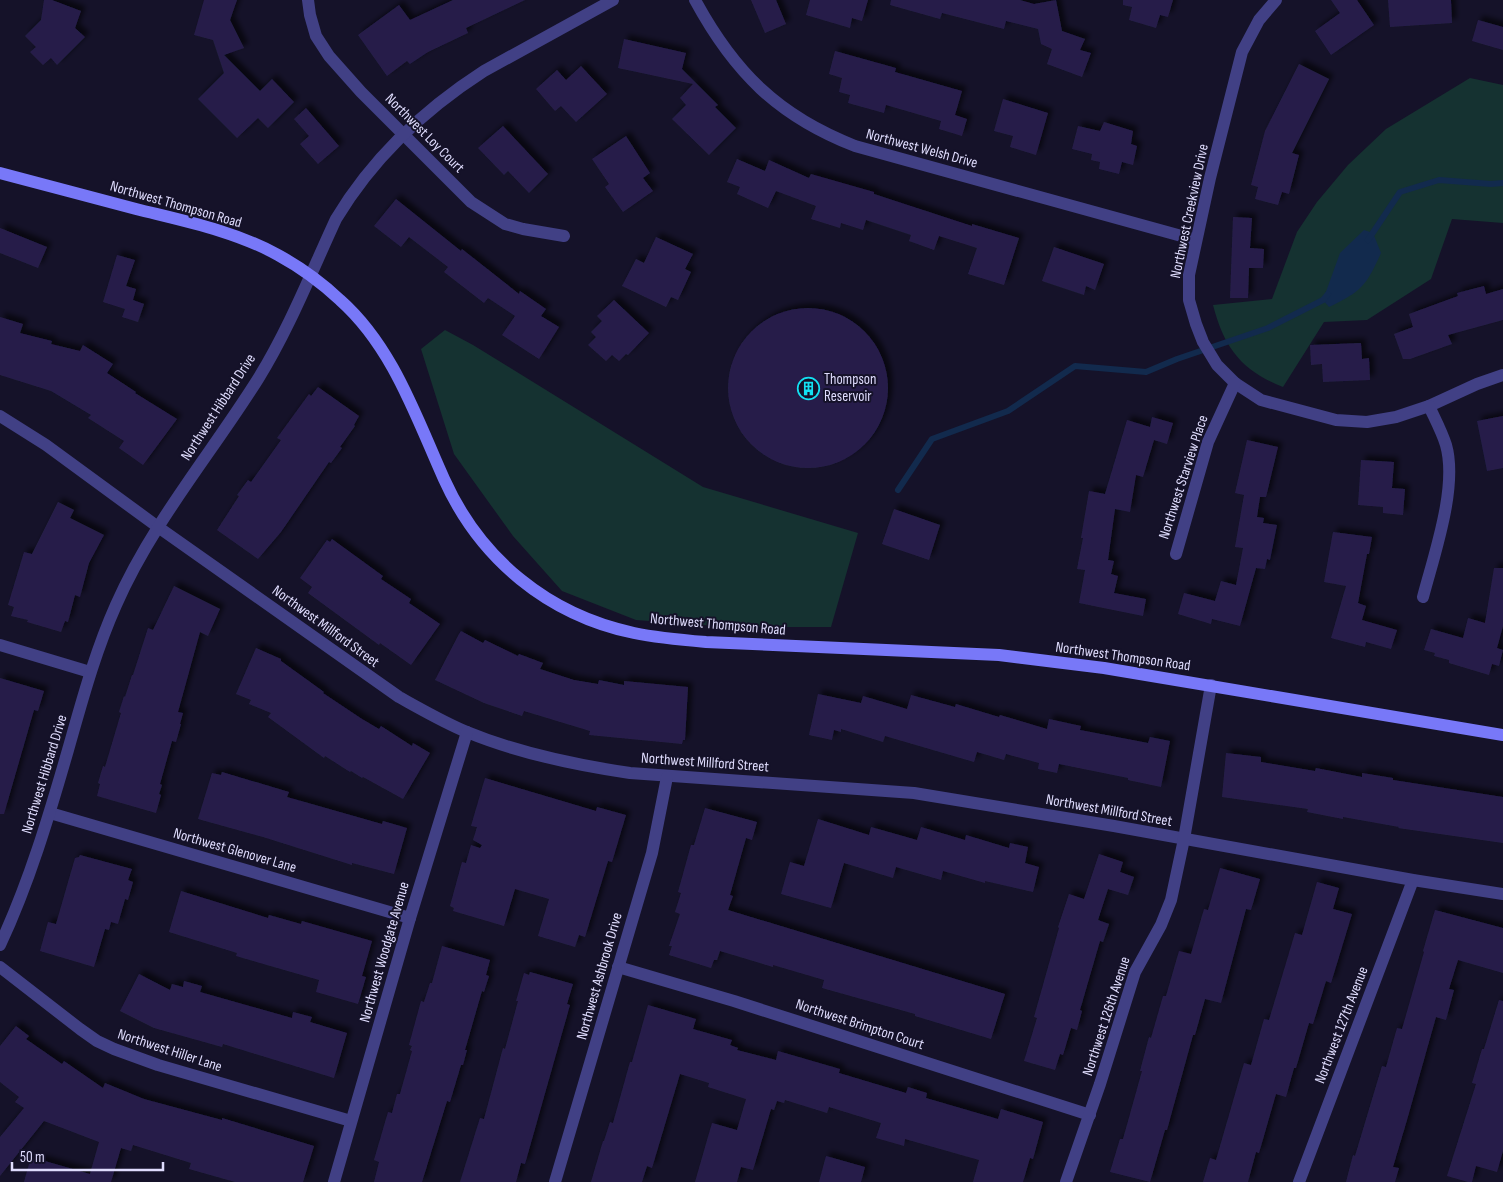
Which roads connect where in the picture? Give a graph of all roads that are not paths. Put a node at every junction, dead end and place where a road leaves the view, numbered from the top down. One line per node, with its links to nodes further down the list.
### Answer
1 (308, 0): 5 (street, Northwest Loy Court)
2 (614, 0): 5 (street, Northwest Hibbard Drive)
3 (694, 0): 8 (street, Northwest Welsh Drive)
4 (1276, 0): 8 (street, Northwest Creekview Drive)
5 (402, 134): 7 (street, Northwest Loy Court); 9 (street, Northwest Hibbard Drive)
6 (0, 173): 9 (street, Northwest Thompson Road)
7 (564, 236)
8 (1196, 240): 11 (street, Northwest Creekview Drive)
9 (310, 276): 14 (street, Northwest Hibbard Drive); 19 (street, Northwest Thompson Road)
10 (1503, 375): 12 (street, Northwest Creekview Drive)
11 (1235, 383): 12 (street, Northwest Creekview Drive); 15 (street, Northwest Starview Place)
12 (1430, 406): 16 (street)
13 (0, 416): 14 (street, Northwest Millford Street)
14 (158, 527): 18 (street, Northwest Hibbard Drive); 20 (street, Northwest Millford Street)
15 (1176, 554)
16 (1423, 597)
17 (0, 645): 18 (street)
18 (90, 672): 23 (street, Northwest Hibbard Drive)
19 (1211, 685): 21 (street, Northwest Thompson Road); 24 (street, Northwest 126th Avenue)
20 (467, 732): 22 (street, Northwest Millford Street); 27 (street, Northwest Woodgate Avenue)
21 (1503, 735)
22 (668, 777): 24 (street, Northwest Millford Street); 30 (street, Northwest Ashbrook Drive)
23 (50, 813): 27 (street, Northwest Glenover Lane); 28 (street, Northwest Hibbard Drive)
24 (1184, 839): 25 (street, Northwest Millford Street); 31 (street, Northwest 126th Avenue)
25 (1413, 880): 26 (street, Northwest Millford Street); 36 (street, Northwest 127th Avenue)
26 (1503, 894)
27 (410, 918): 32 (street, Northwest Woodgate Avenue)
28 (0, 945)
29 (0, 967): 32 (street, Northwest Hiller Lane)
30 (618, 967): 31 (street, Northwest Brimpton Court); 34 (street, Northwest Ashbrook Drive)
31 (1090, 1115): 35 (street, Northwest 126th Avenue)
32 (351, 1121): 33 (street, Northwest Woodgate Avenue)
33 (334, 1182)
34 (555, 1182)
35 (1066, 1182)
36 (1299, 1182)

